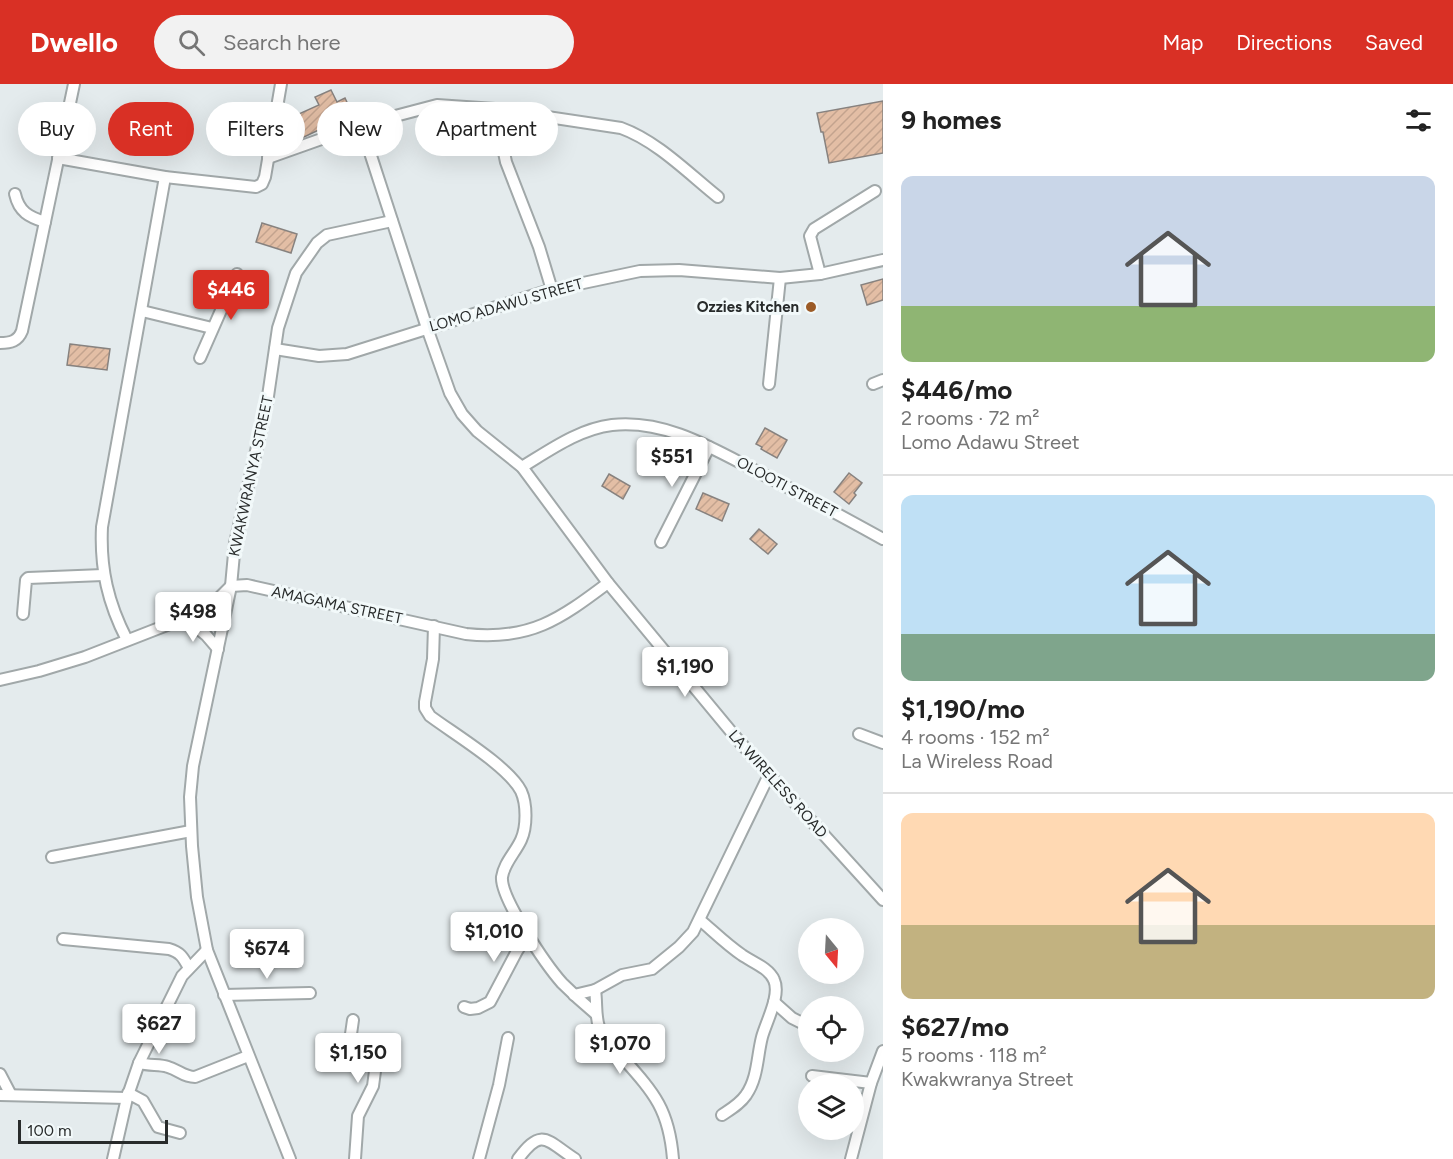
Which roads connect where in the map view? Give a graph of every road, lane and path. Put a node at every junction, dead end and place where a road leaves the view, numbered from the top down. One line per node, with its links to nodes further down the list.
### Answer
1 (74, 84): 7 (street)
2 (280, 84): 8 (street)
3 (558, 119): 12 (street)
4 (317, 140): 8 (street)
5 (370, 156): 13 (street, LA WIRELESS ROAD)
6 (505, 156): 19 (street)
7 (58, 158): 9 (street); 14 (street)
8 (268, 158): 9 (street)
9 (165, 177): 20 (street)
10 (876, 191): 17 (street)
11 (15, 194): 14 (street)
12 (718, 197)
13 (392, 220): 22 (street, LA WIRELESS ROAD); 24 (street, KWAKWRANYA STREET)
14 (45, 222): 23 (street)
15 (883, 260): 17 (street, LOMO ADAWU STREET)
16 (237, 274): 21 (street)
17 (820, 274): 18 (street, LOMO ADAWU STREET)
18 (780, 278): 19 (street, LOMO ADAWU STREET); 26 (street)
19 (552, 290): 22 (street, LOMO ADAWU STREET)
20 (142, 311): 21 (street); 31 (street)
21 (212, 328): 25 (street)
22 (427, 328): 24 (street, LOMO ADAWU STREET); 28 (street, LA WIRELESS ROAD)
23 (0, 343)
24 (275, 349): 33 (street, KWAKWRANYA STREET)
25 (200, 358)
26 (769, 384)
27 (709, 447): 28 (street, OLOOTI STREET); 29 (street, OLOOTI STREET); 30 (street)
28 (522, 467): 32 (street, LA WIRELESS ROAD)
29 (883, 539)
30 (661, 542)
31 (103, 575): 34 (street); 37 (street)
32 (608, 583): 36 (street, AMAGAMA STREET); 42 (street, LA WIRELESS ROAD)
33 (231, 586): 35 (street); 36 (street, AMAGAMA STREET); 38 (street, KWAKWRANYA STREET)
34 (23, 614)
35 (185, 618): 37 (street); 38 (street)
36 (434, 626): 47 (street)
37 (127, 640): 39 (street)
38 (218, 649): 43 (street, KWAKWRANYA STREET)
39 (0, 680)
40 (859, 734): 41 (street)
41 (883, 743)
42 (768, 775): 45 (street, LA WIRELESS ROAD); 46 (street)
43 (191, 831): 44 (street); 49 (street, KWAKWRANYA STREET)
44 (52, 857)
45 (883, 900)
46 (700, 920): 51 (street); 55 (street)
47 (528, 934): 54 (street); 56 (street)
48 (63, 939): 50 (street)
49 (207, 950): 50 (street); 53 (street, KWAKWRANYA STREET)
50 (189, 968): 63 (street)
51 (595, 990): 54 (street); 57 (street)
52 (310, 993): 53 (street)
53 (224, 995): 62 (street, KWAKWRANYA STREET)
54 (574, 995): 57 (street)
55 (774, 1002): 59 (street); 69 (street)
56 (464, 1007)
57 (596, 1014): 77 (street)
58 (353, 1020): 73 (street)
59 (798, 1021)
60 (508, 1038): 74 (street)
61 (883, 1051): 66 (street)
62 (248, 1056): 63 (street); 72 (street, KWAKWRANYA STREET)
63 (139, 1063): 68 (street)
64 (0, 1074): 67 (street)
65 (864, 1082): 66 (street)
66 (871, 1083): 78 (street)
67 (6, 1095): 68 (street)
68 (128, 1096): 70 (street); 71 (street)
69 (722, 1115)
70 (180, 1133)
71 (113, 1159)
72 (290, 1159)
73 (355, 1159)
74 (479, 1159)
75 (518, 1159): 76 (street)
76 (574, 1159)
77 (673, 1159)
78 (851, 1159)

